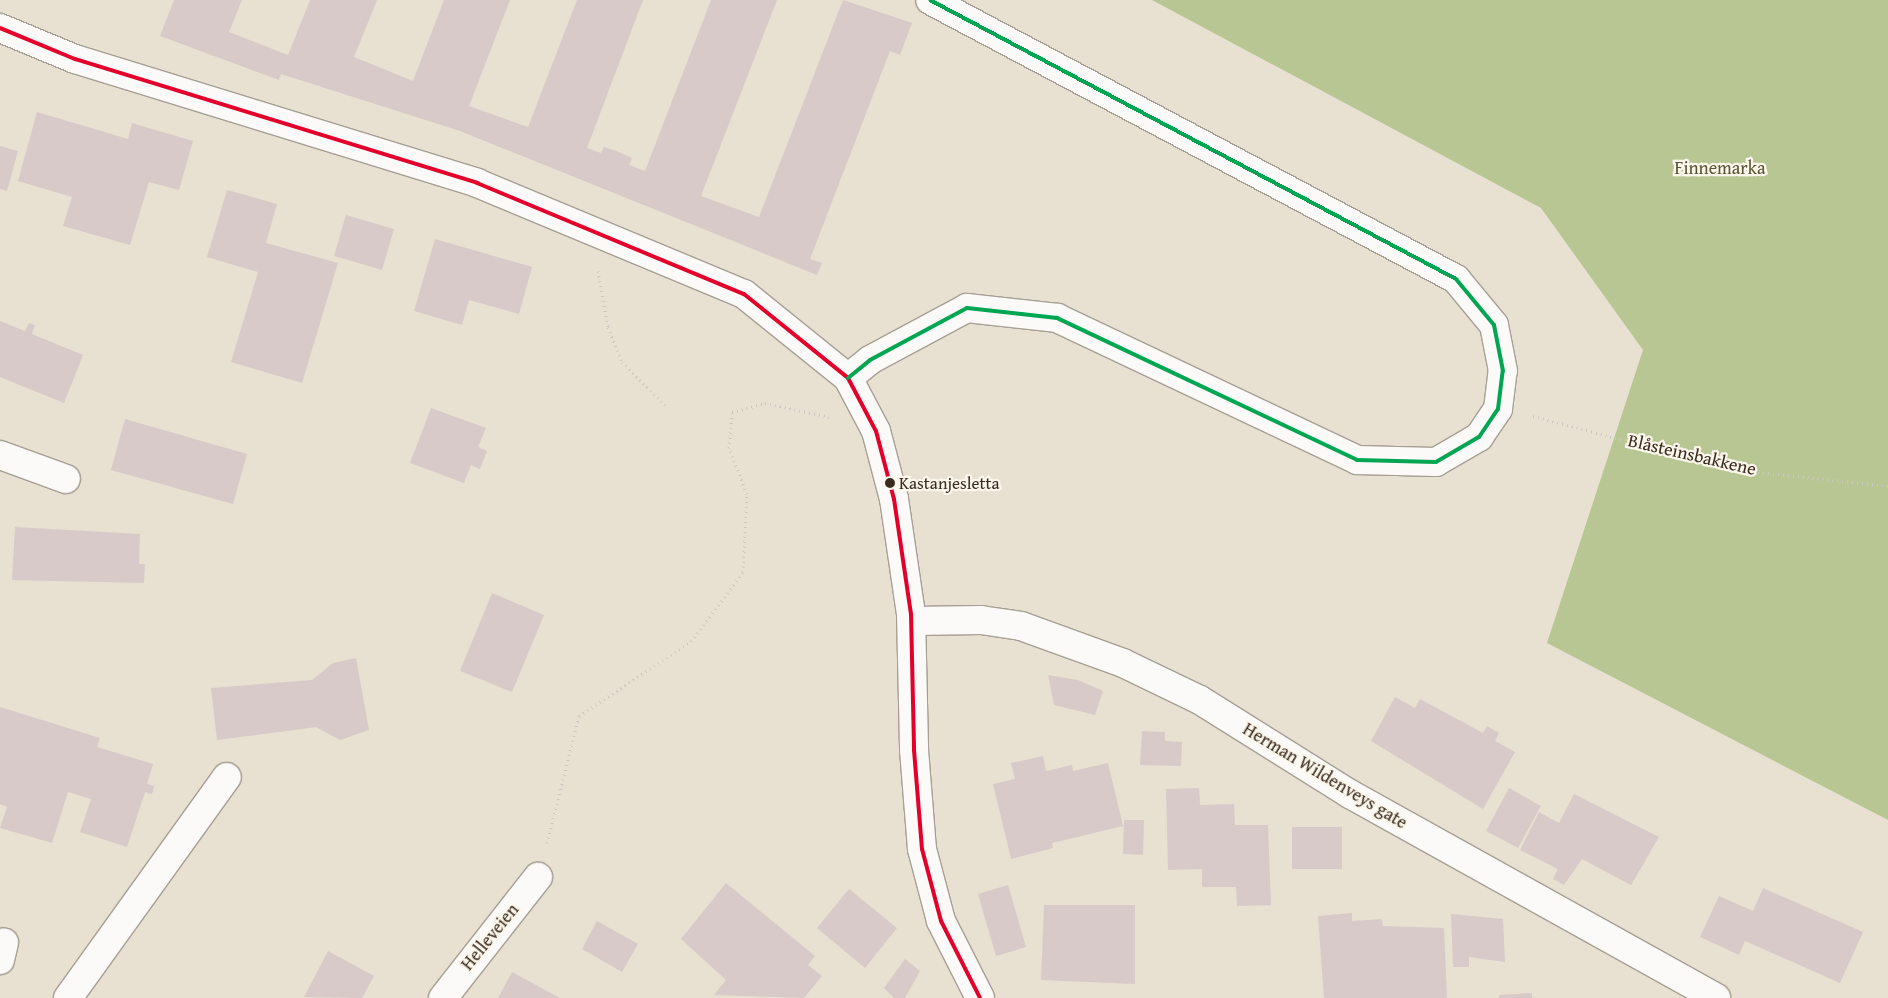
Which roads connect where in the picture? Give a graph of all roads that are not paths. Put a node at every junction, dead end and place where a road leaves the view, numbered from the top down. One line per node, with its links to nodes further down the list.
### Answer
1 (930, 0): 3 (street)
2 (0, 28): 3 (street)
3 (848, 378): 6 (street)
4 (0, 456): 5 (street)
5 (66, 479)
6 (912, 621): 11 (street); 12 (street, Herman Wildenveys gate)
7 (227, 777): 9 (street)
8 (538, 877): 10 (street, Helleveien)
9 (68, 998)
10 (443, 998)
11 (980, 998)
12 (1716, 998)

